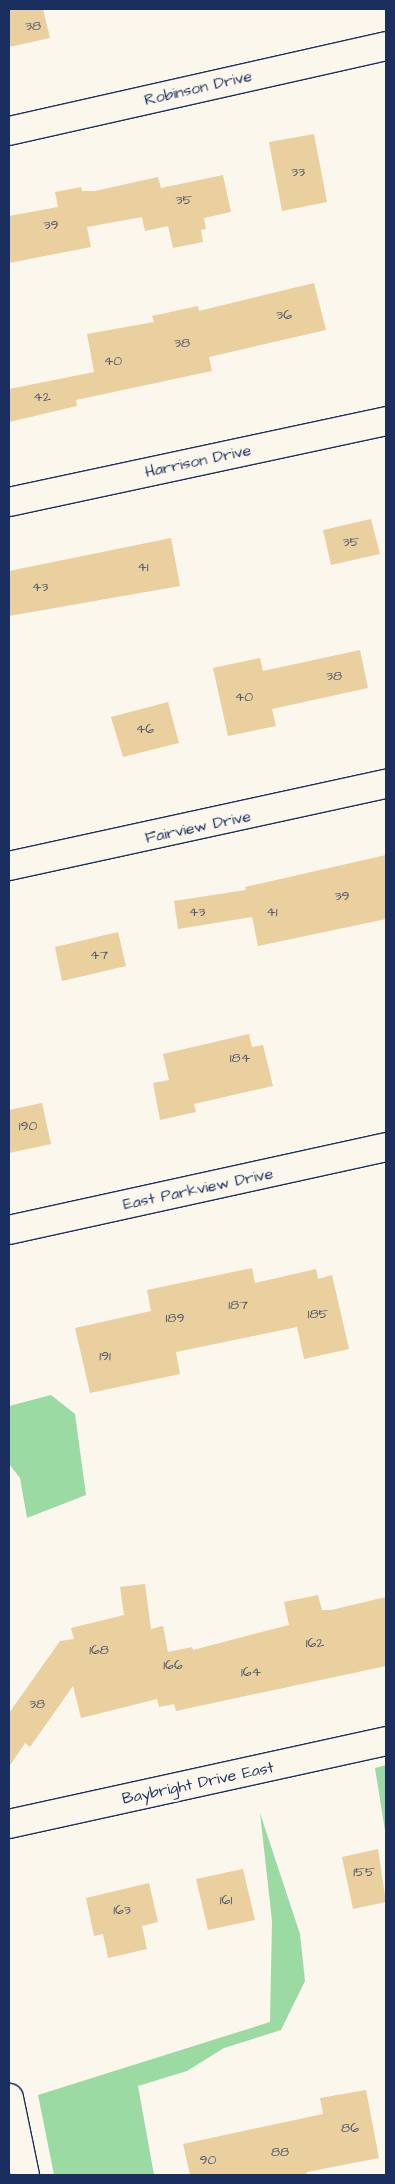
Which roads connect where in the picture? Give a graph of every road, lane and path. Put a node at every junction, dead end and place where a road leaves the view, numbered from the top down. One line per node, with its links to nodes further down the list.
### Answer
1 (386, 46): 2 (street, Robinson Drive)
2 (9, 131)
3 (386, 421): 4 (street, Harrison Drive)
4 (9, 502)
5 (386, 784): 6 (street, Fairview Drive)
6 (9, 866)
7 (386, 1147): 8 (street, East Parkview Drive)
8 (9, 1230)
9 (386, 1741): 10 (street, Baybright Drive East)
10 (9, 1824)
11 (9, 2098): 12 (street)
12 (25, 2175)

